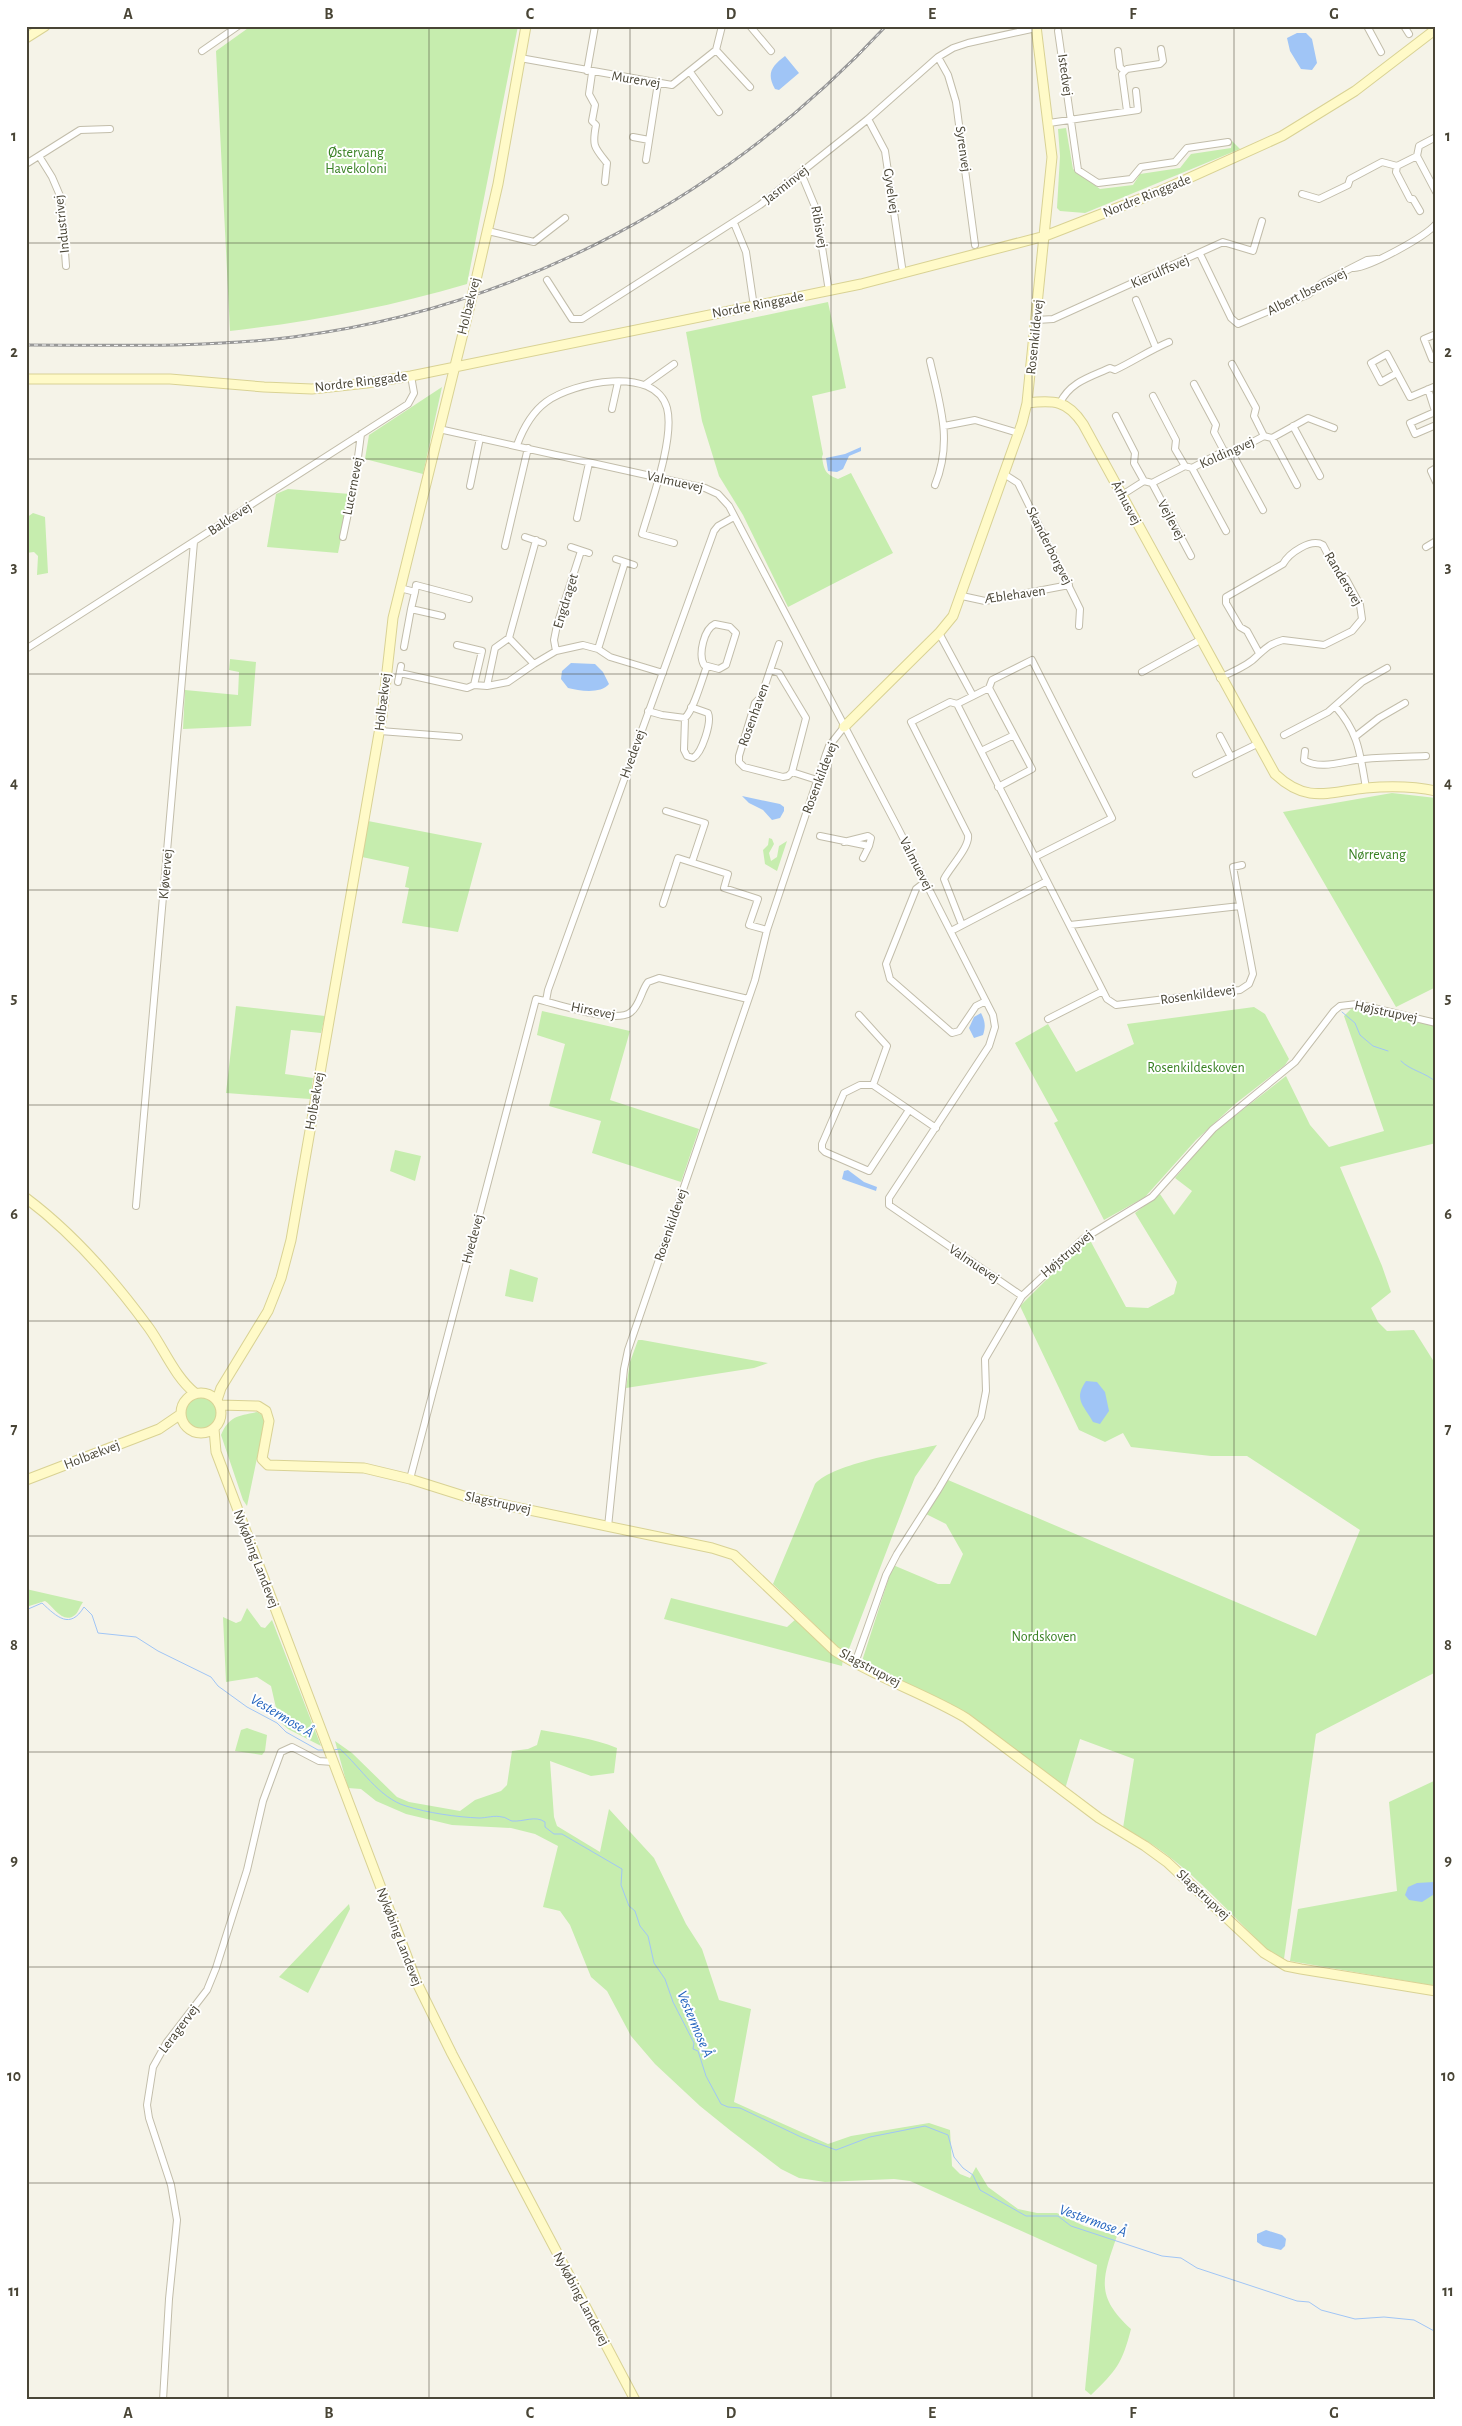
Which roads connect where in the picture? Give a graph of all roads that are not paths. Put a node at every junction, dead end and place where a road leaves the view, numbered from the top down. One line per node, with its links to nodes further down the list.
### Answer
1 (45, 26): 13 (street)
2 (238, 26): 16 (street)
3 (526, 26): 21 (street, Holbækvej)
4 (595, 26): 23 (street)
5 (722, 26): 15 (street)
6 (750, 26): 17 (street)
7 (1367, 26): 19 (street)
8 (1404, 26): 12 (street)
9 (1036, 27): 20 (street, Jasminvej); 32 (street, Rosenkildevej)
10 (1436, 29): 53 (street, Nordre Ringgade)
11 (1058, 31): 31 (street, Istedvej)
12 (1409, 34)
13 (26, 38)
14 (1161, 49): 22 (street)
15 (716, 50): 24 (street, Murervej); 26 (street)
16 (202, 51)
17 (771, 51)
18 (1118, 51): 22 (street)
19 (1381, 52)
20 (938, 57): 30 (street, Jasminvej); 54 (street, Syrenvej)
21 (520, 58): 23 (street, Murervej); 52 (street, Holbækvej)
22 (1124, 71): 28 (street)
23 (589, 72): 25 (street, Murervej); 44 (street)
24 (690, 72): 25 (street, Murervej); 29 (street)
25 (658, 83): 36 (street)
26 (750, 86)
27 (1136, 91): 28 (street)
28 (1127, 111): 31 (street)
29 (719, 112)
30 (868, 119): 43 (street, Jasminvej); 57 (street, Gyvelvej)
31 (1072, 120): 32 (street); 37 (street, Istedvej)
32 (1049, 123): 53 (street, Rosenkildevej)
33 (110, 129): 38 (street)
34 (633, 137): 36 (street)
35 (1436, 137): 39 (street)
36 (649, 140): 40 (street)
37 (1228, 142)
38 (39, 156): 41 (street); 56 (street, Industrivej)
39 (1417, 156): 42 (street); 45 (street)
40 (646, 160)
41 (26, 164)
42 (1397, 166): 46 (street); 47 (street)
43 (801, 173): 50 (street, Jasminvej); 59 (street, Ribisvej)
44 (605, 182)
45 (1436, 192)
46 (1302, 194)
47 (1420, 211)
48 (565, 218): 52 (street)
49 (1262, 221): 55 (street, Kierulffsvej)
50 (734, 223): 58 (street, Jasminvej); 60 (street)
51 (1436, 224): 55 (street, Albert Ibsensvej)
52 (488, 231): 70 (street, Holbækvej, bridge)
53 (1045, 236): 62 (street, Rosenkildevej); 70 (street, Nordre Ringgade)
54 (975, 245)
55 (1200, 254): 62 (street, Kierulffsvej)
56 (66, 266)
57 (902, 267)
58 (547, 280)
59 (828, 284)
60 (753, 300)
61 (1136, 300): 65 (street)
62 (1037, 320): 80 (street, Rosenkildevej)
63 (1436, 334): 66 (street)
64 (1169, 342): 65 (street)
65 (1156, 348): 81 (street)
66 (1436, 358)
67 (930, 362): 86 (street)
68 (674, 364): 75 (street)
69 (1232, 364): 92 (street)
70 (455, 366): 72 (street, Nordre Ringgade); 89 (street, Holbækvej)
71 (1397, 373): 71 (street); 78 (street)
72 (411, 376): 73 (street, Nordre Ringgade); 90 (street, Bakkevej)
73 (26, 379)
74 (618, 382): 75 (street); 82 (street); 95 (street)
75 (646, 384): 104 (street)
76 (1194, 384): 97 (street)
77 (1436, 386): 78 (street)
78 (1428, 388): 83 (street)
79 (1153, 396): 100 (street)
80 (1027, 403): 81 (street); 91 (street, Rosenkildevej)
81 (1060, 403): 111 (street, Århusvej)
82 (612, 409)
83 (1435, 413): 85 (street)
84 (1116, 416): 105 (street)
85 (1436, 425)
86 (944, 426): 91 (street); 108 (street)
87 (1293, 426): 88 (street, Koldingvej); 94 (street, Koldingvej); 103 (street)
88 (1334, 428)
89 (439, 429): 93 (street, Valmuevej); 133 (street, Holbækvej)
90 (361, 434): 117 (street, Lucernevej); 120 (street, Bakkevej)
91 (1018, 434): 102 (street, Rosenkildevej)
92 (1264, 436): 94 (street, Koldingvej); 98 (street, Koldingvej)
93 (480, 438): 95 (street, Valmuevej); 109 (street)
94 (1272, 438): 110 (street)
95 (517, 445): 96 (street, Valmuevej)
96 (528, 448): 99 (street, Valmuevej); 123 (street)
97 (1224, 451): 98 (street, Koldingvej); 100 (street, Koldingvej)
98 (1232, 453): 112 (street)
99 (590, 463): 104 (street, Valmuevej); 114 (street)
100 (1189, 467): 107 (street, Koldingvej); 115 (street)
101 (1436, 468): 106 (street)
102 (1004, 474): 132 (street, Skanderborgvej); 135 (street, Rosenkildevej)
103 (1320, 476)
104 (658, 478): 113 (street, Valmuevej); 122 (street)
105 (1144, 481): 107 (street); 111 (street)
106 (1436, 482)
107 (1152, 483): 128 (street, Vejlevej)
108 (935, 485)
109 (470, 486)
110 (1297, 486)
111 (1122, 495): 142 (street, Århusvej)
112 (1263, 510)
113 (734, 516): 157 (street, Hvedevej); 170 (street, Valmuevej)
114 (577, 518)
115 (1226, 531)
116 (525, 537): 118 (street)
117 (343, 538)
118 (536, 540): 121 (street); 141 (street)
119 (1436, 541): 125 (street)
120 (194, 542): 147 (street, Bakkevej); 217 (street, Kløvervej)
121 (543, 543)
122 (674, 543)
123 (505, 546)
124 (571, 547): 126 (street)
125 (1426, 547)
126 (581, 551): 127 (street); 148 (street, Engdraget)
127 (589, 553)
128 (1191, 556)
129 (616, 559): 130 (street)
130 (625, 562): 131 (street); 146 (street)
131 (634, 565)
132 (1069, 585): 135 (street, Æblehaven); 139 (street, Skanderborgvej)
133 (400, 588): 134 (street); 171 (street, Holbækvej)
134 (414, 592): 136 (street); 137 (street)
135 (962, 596): 140 (street, Rosenkildevej)
136 (469, 599)
137 (411, 609): 138 (street); 145 (street)
138 (442, 616)
139 (1078, 626)
140 (939, 632): 163 (street); 170 (street, Rosenkildevej)
141 (509, 638): 150 (street); 161 (street)
142 (1200, 640): 155 (street); 158 (street, Århusvej)
143 (779, 644): 154 (street, Rosenhaven)
144 (457, 645): 160 (street)
145 (404, 647)
146 (598, 649): 148 (street, Engdraget); 157 (street, Engdraget)
147 (26, 650)
148 (556, 651): 150 (street, Engdraget)
149 (1259, 653): 149 (street, Randersvej); 158 (street, Randersvej)
150 (534, 664): 161 (street, Engdraget)
151 (401, 666): 156 (street)
152 (707, 666): 152 (street); 167 (street)
153 (1387, 668): 166 (street)
154 (770, 670): 183 (street, Rosenhaven); 183 (street, Rosenhaven)
155 (1142, 672)
156 (400, 673): 159 (street); 160 (street, Engdraget)
157 (662, 673): 168 (street, Hvedevej)
158 (1220, 678): 177 (street, Århusvej)
159 (398, 682)
160 (474, 685): 161 (street, Engdraget)
161 (487, 686)
162 (989, 688): 163 (street); 172 (street); 193 (street)
163 (973, 696): 164 (street)
164 (957, 704): 178 (street, Rosenkildevej); 201 (street)
165 (1405, 704): 175 (street)
166 (1335, 706): 173 (street); 175 (street)
167 (692, 707): 169 (street); 169 (street)
168 (648, 711): 169 (street); 208 (street, Hvedevej)
169 (685, 718)
170 (844, 727): 185 (street, Rosenkildevej); 198 (street, Valmuevej)
171 (380, 731): 176 (street); 219 (street, Holbækvej)
172 (1014, 735): 178 (street); 186 (street)
173 (1284, 735)
174 (1220, 736): 181 (street)
175 (1356, 736): 182 (street)
176 (459, 737)
177 (1257, 744): 181 (street); 187 (street, Århusvej)
178 (981, 751): 186 (street, Rosenkildevej)
179 (1305, 751): 182 (street)
180 (1426, 756): 182 (street)
181 (1231, 757): 184 (street)
182 (1362, 759): 187 (street)
183 (792, 772): 185 (street, Rosenhaven)
184 (1196, 774)
185 (817, 780): 203 (street, Rosenkildevej)
186 (998, 787): 193 (street, Rosenkildevej)
187 (1366, 788): 188 (street, Århusvej)
188 (1436, 791)
189 (666, 811): 195 (street)
190 (820, 836): 191 (street)
191 (844, 842): 192 (street); 192 (street)
192 (869, 846): 194 (street)
193 (1035, 857): 197 (street, Rosenkildevej)
194 (863, 858)
195 (692, 862): 199 (street); 203 (street)
196 (1242, 865): 200 (street, Rosenkildevej)
197 (1047, 881): 201 (street); 202 (street, Rosenkildevej)
198 (925, 882): 204 (street, Valmuevej); 209 (street)
199 (662, 904)
200 (1240, 906): 202 (street); 205 (street, Rosenkildevej)
201 (962, 925): 204 (street)
202 (1070, 926): 205 (street, Rosenkildevej)
203 (767, 930): 207 (street, Rosenkildevej)
204 (950, 931): 209 (street, Valmuevej)
205 (1103, 991): 211 (street)
206 (536, 999): 208 (street, Hirsevej); 233 (street, Hvedevej)
207 (748, 999): 208 (street, Hirsevej); 235 (street, Rosenkildevej)
208 (546, 1001)
209 (986, 1001): 215 (street, Valmuevej)
210 (859, 1015): 213 (street)
211 (1048, 1020)
212 (1436, 1023): 218 (street, Højstrupvej)
213 (873, 1085): 214 (street); 214 (street)
214 (909, 1110): 215 (street)
215 (936, 1128): 218 (street, Valmuevej)
216 (26, 1198): 220 (street)
217 (136, 1206)
218 (1022, 1296): 236 (street, Højstrupvej)
219 (231, 1370): 222 (street, Holbækvej); 224 (street, Holbækvej)
220 (176, 1371): 221 (street); 223 (street)
221 (196, 1393): 222 (street); 223 (street)
222 (208, 1394): 224 (street)
223 (186, 1398): 226 (street)
224 (219, 1403): 225 (street); 227 (street)
225 (254, 1406): 227 (street); 233 (street, Slagstrupvej)
226 (181, 1414): 228 (street); 230 (street, Holbækvej)
227 (221, 1415): 229 (street)
228 (184, 1425): 230 (street, Holbækvej); 231 (street)
229 (214, 1428): 231 (street); 232 (street, Nykøbing Landevej)
230 (159, 1429): 234 (street, Holbækvej)
231 (204, 1433): 232 (street, Nykøbing Landevej)
232 (216, 1452): 237 (street, Nykøbing Landevej)
233 (410, 1479): 235 (street, Slagstrupvej)
234 (26, 1480)
235 (608, 1527): 236 (street, Slagstrupvej)
236 (855, 1662): 238 (street, Slagstrupvej)
237 (330, 1754): 239 (street, Leragervej); 240 (street, Nykøbing Landevej)
238 (1436, 1991)
239 (163, 2400)
240 (635, 2400)

